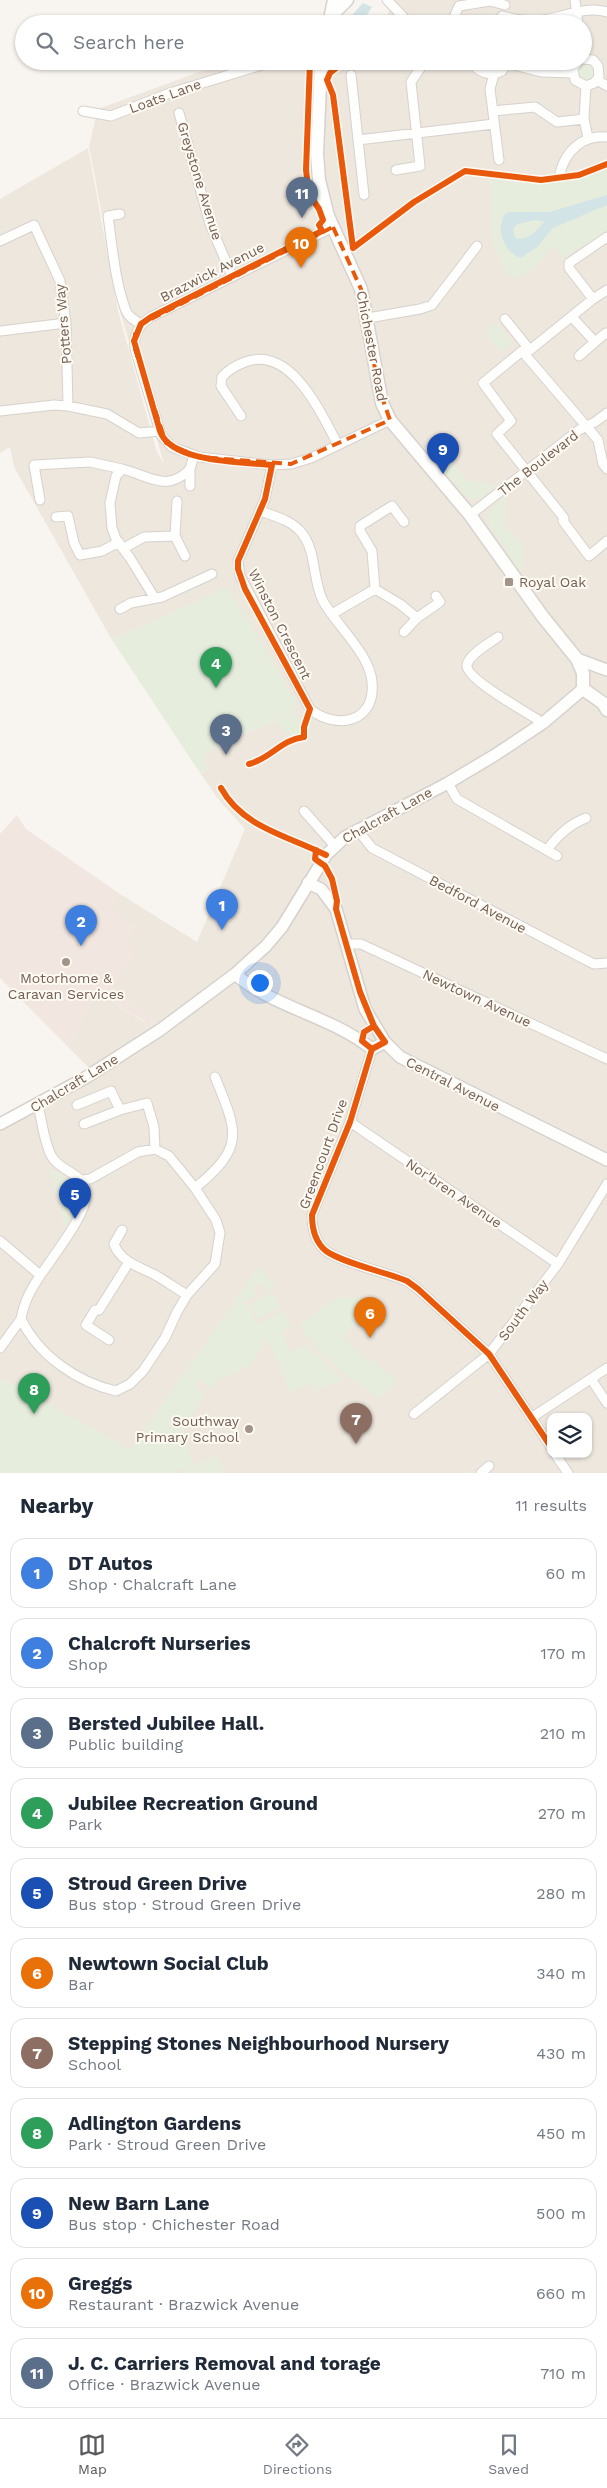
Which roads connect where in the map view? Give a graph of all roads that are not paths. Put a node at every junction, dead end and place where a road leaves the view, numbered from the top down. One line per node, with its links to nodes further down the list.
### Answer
1 (334, 0): 8 (main road)
2 (347, 0): 9 (main road)
3 (575, 0): 6 (street)
4 (389, 1): 10 (street)
5 (506, 2): 11 (street); 12 (street)
6 (576, 12): 7 (street); 13 (street); 14 (street)
7 (607, 12)
8 (331, 15)
9 (334, 15)
10 (402, 15)
11 (455, 15)
12 (502, 15)
13 (564, 15)
14 (576, 15)
15 (603, 64): 26 (street)
16 (245, 70): 29 (street, Loats Lane)
17 (321, 70): 43 (main road, Chichester Road)
18 (419, 70): 34 (street)
19 (479, 70): 25 (street)
20 (502, 70): 25 (street)
21 (534, 70): 23 (street)
22 (574, 70): 23 (street)
23 (572, 73): 27 (street)
24 (351, 74): 37 (street)
25 (494, 74): 30 (street)
26 (597, 80): 27 (street); 28 (street)
27 (586, 86): 32 (street)
28 (607, 86)
29 (83, 111)
30 (493, 111): 32 (street); 33 (street)
31 (179, 113): 47 (street, Greystone Avenue)
32 (584, 119): 36 (street)
33 (494, 124): 34 (street); 38 (street)
34 (416, 133): 37 (street); 39 (street)
35 (607, 137): 36 (street)
36 (588, 138): 40 (street)
37 (358, 140): 41 (street)
38 (499, 160)
39 (396, 170)
40 (560, 173)
41 (367, 192)
42 (120, 214): 54 (street)
43 (333, 226): 47 (street, Brazwick Avenue); 51 (main road, Chichester Road)
44 (607, 237): 49 (street)
45 (0, 241): 53 (street, Potters Way)
46 (478, 246): 51 (street)
47 (232, 276): 54 (street, Brazwick Avenue)
48 (607, 290): 49 (street)
49 (593, 299): 50 (street)
50 (572, 317): 57 (street); 58 (street)
51 (368, 318): 64 (main road, Chichester Road)
52 (505, 319): 58 (street)
53 (66, 323): 55 (street); 60 (street, Potters Way)
54 (141, 324): 66 (street)
55 (0, 331)
56 (606, 334): 57 (street)
57 (595, 342): 59 (street)
58 (526, 350): 65 (street); 73 (street)
59 (579, 356)
60 (68, 406): 61 (street); 66 (street)
61 (0, 410)
62 (607, 413): 65 (street, The Boulevard)
63 (240, 416): 67 (street)
64 (390, 420): 67 (street); 78 (main road, Chichester Road)
65 (587, 426): 72 (street); 73 (street, The Boulevard)
66 (160, 431): 68 (street)
67 (338, 445): 69 (street)
68 (194, 455): 69 (street); 71 (street)
69 (272, 465): 77 (street, Winston Crescent)
70 (122, 469): 71 (street); 75 (street); 83 (street)
71 (190, 469): 74 (street)
72 (607, 469)
73 (526, 471): 78 (street, The Boulevard); 82 (street)
74 (190, 486)
75 (40, 500)
76 (177, 501): 81 (street)
77 (260, 511): 90 (street, Winston Crescent); 90 (street, Winston Crescent)
78 (470, 515): 94 (main road, Chichester Road)
79 (56, 517): 83 (street)
80 (404, 522): 86 (street)
81 (175, 536): 83 (street); 84 (street)
82 (607, 542)
83 (121, 545): 88 (street)
84 (185, 556)
85 (212, 574): 88 (street)
86 (375, 589): 90 (street); 91 (street)
87 (436, 596): 91 (street)
88 (154, 597): 89 (street)
89 (120, 609)
90 (332, 614)
91 (418, 618): 92 (street)
92 (404, 632)
93 (498, 637): 98 (street)
94 (577, 659): 95 (street); 96 (main road, Chichester Road)
95 (607, 670)
96 (583, 689): 97 (main road); 98 (street, Chalcraft Lane)
97 (606, 704)
98 (543, 723): 99 (street, Chalcraft Lane)
99 (448, 783): 102 (street, Chalcraft Lane); 104 (street)
100 (304, 811): 103 (street)
101 (586, 818): 104 (street)
102 (357, 829): 103 (street, Chalcraft Lane); 108 (street, Bedford Avenue)
103 (334, 845): 106 (street, Chalcraft Lane)
104 (547, 850): 105 (street)
105 (557, 856)
106 (308, 883): 107 (street, Central Avenue); 109 (street, Chalcraft Lane)
107 (346, 944): 110 (street, Central Avenue); 113 (street, Newtown Avenue)
108 (607, 963)
109 (235, 974): 110 (street); 115 (street, Chalcraft Lane)
110 (363, 1034): 111 (street, Central Avenue); 112 (street)
111 (385, 1042): 112 (street); 122 (street, Central Avenue)
112 (372, 1048): 118 (street, Greencourt Drive)
113 (607, 1059)
114 (215, 1077): 125 (street)
115 (38, 1105): 119 (street, Chalcraft Lane); 123 (street)
116 (76, 1105): 117 (street)
117 (120, 1110): 120 (street); 121 (street)
118 (350, 1122): 129 (street, Nor'bren Avenue); 135 (street, Greencourt Drive)
119 (0, 1124)
120 (84, 1124)
121 (155, 1149): 123 (street); 125 (street)
122 (607, 1160)
123 (82, 1180): 130 (street)
124 (607, 1184): 129 (street, South Way)
125 (195, 1188): 131 (street)
126 (122, 1230): 128 (street)
127 (0, 1241): 130 (street)
128 (129, 1262): 131 (street); 133 (street)
129 (558, 1264): 135 (street, South Way)
130 (40, 1275): 132 (street)
131 (187, 1296): 132 (street)
132 (21, 1319): 134 (street)
133 (109, 1340)
134 (0, 1348)
135 (488, 1354): 139 (street, South Way); 140 (street, Greencourt Drive)
136 (607, 1368): 137 (street)
137 (591, 1379): 138 (street); 140 (street)
138 (607, 1403)
139 (414, 1414)
140 (531, 1418): 141 (street, Greencourt Drive)
141 (547, 1441)
142 (558, 1458): 145 (street)
143 (489, 1466): 144 (street)
144 (481, 1473)
145 (568, 1473)

